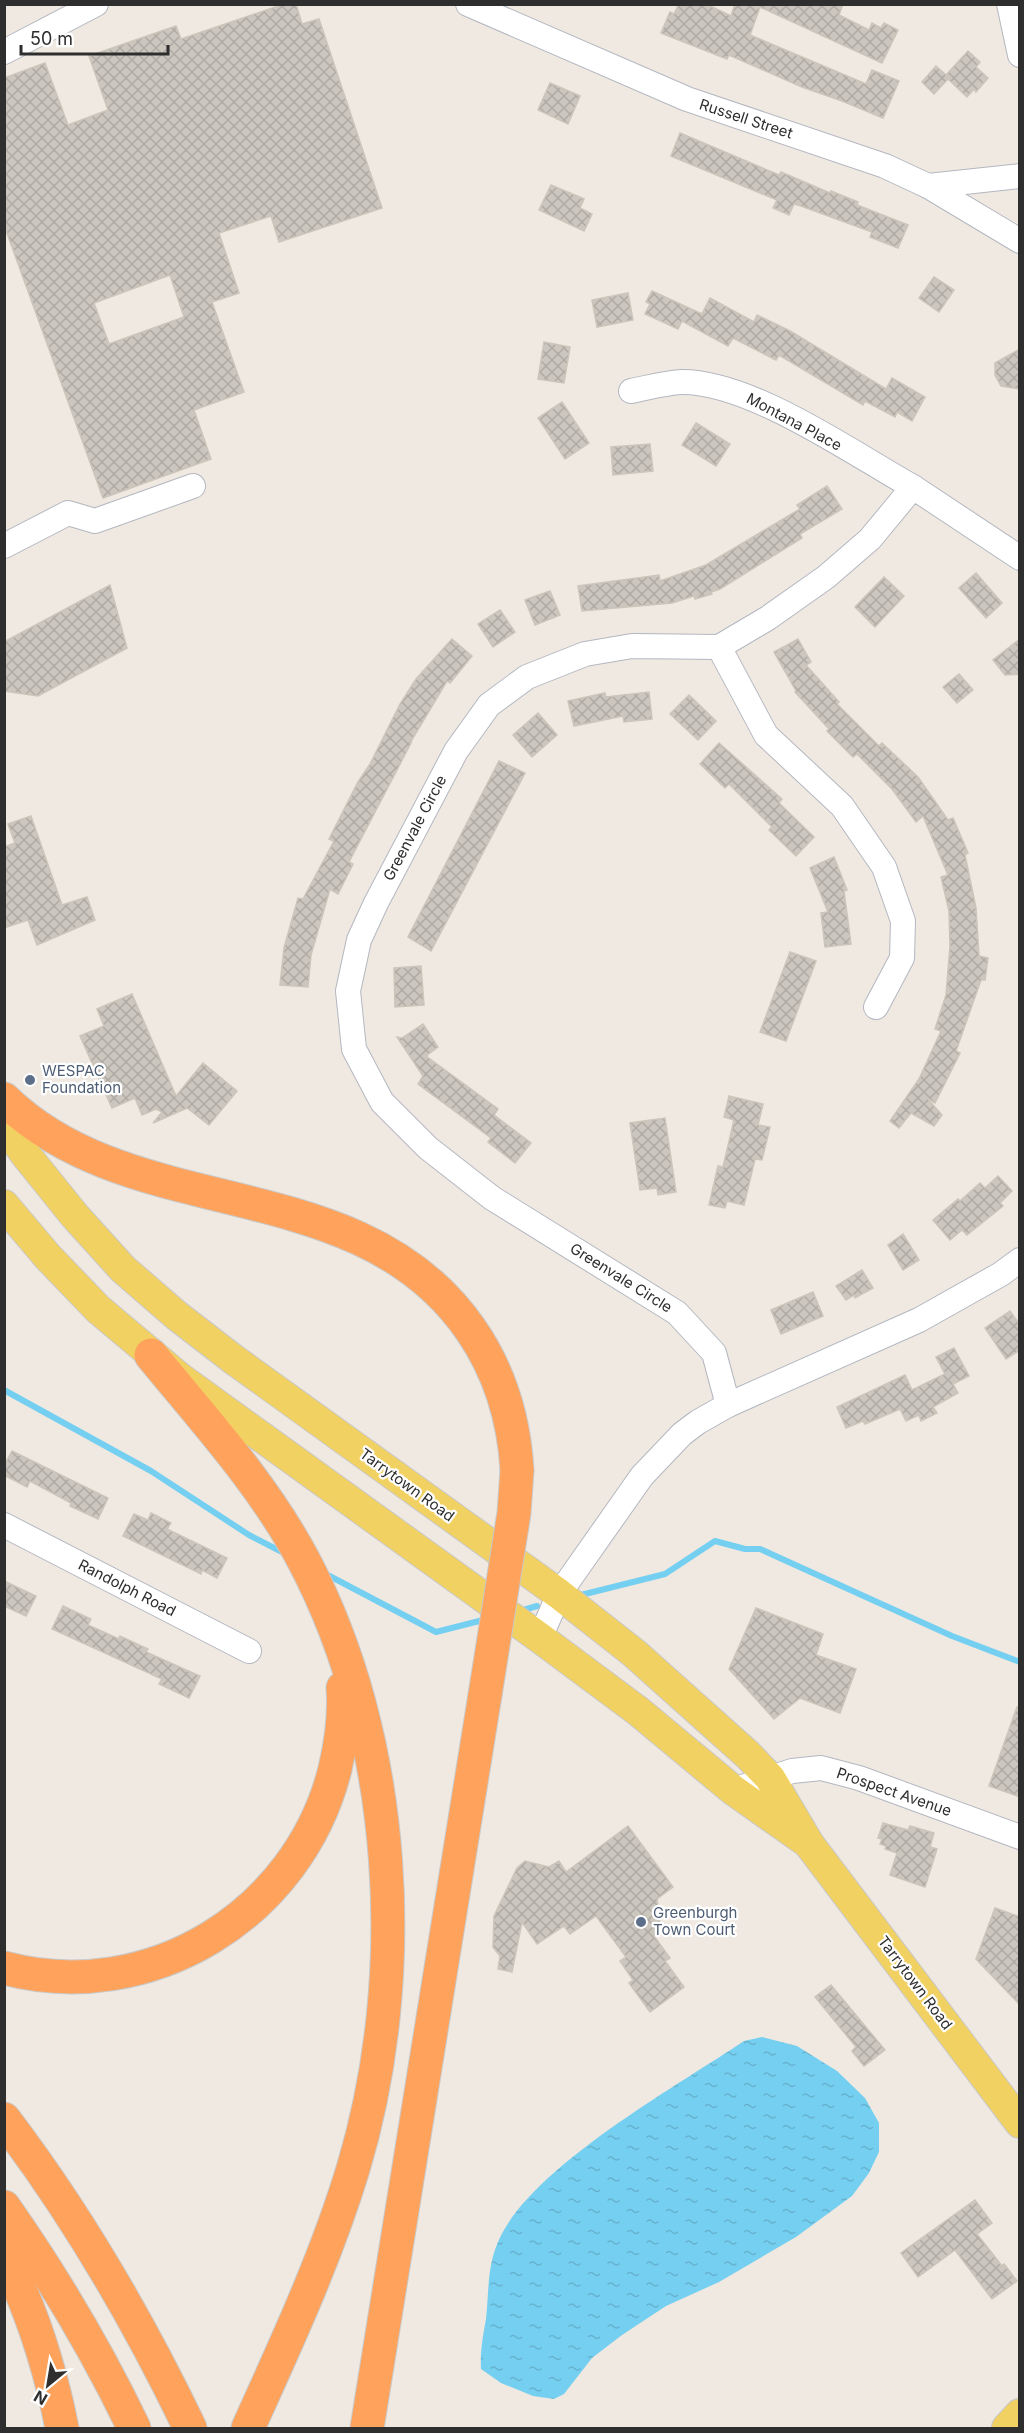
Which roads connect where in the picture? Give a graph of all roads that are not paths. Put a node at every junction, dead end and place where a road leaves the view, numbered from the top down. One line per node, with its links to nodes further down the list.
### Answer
1 (96, 4): 4 (street)
2 (468, 4): 7 (street, Russell Street)
3 (1009, 4): 5 (street)
4 (4, 52)
5 (1020, 55)
6 (1020, 176): 7 (street)
7 (928, 186): 8 (street, Russell Street)
8 (1020, 241)
9 (631, 391): 11 (street, Montana Place)
10 (193, 486): 12 (street)
11 (913, 488): 13 (street); 14 (street, Greenvale Circle)
12 (4, 546)
13 (1020, 558)
14 (719, 646): 15 (street); 21 (street, Greenvale Circle)
15 (876, 1007)
16 (4, 1099): 41 (highway, bridge)
17 (4, 1124): 24 (main road, Tarrytown Road)
18 (4, 1205): 20 (main road, Tarrytown Road)
19 (1020, 1260): 21 (street)
20 (151, 1355): 23 (highway); 25 (main road, Tarrytown Road)
21 (728, 1405): 24 (street)
22 (4, 1525): 26 (street, Randolph Road)
23 (316, 1585): 31 (highway); 37 (highway)
24 (559, 1594): 25 (street); 27 (main road, Tarrytown Road)
25 (540, 1638): 28 (main road, Tarrytown Road)
26 (249, 1651)
27 (770, 1778): 28 (street, Prospect Avenue); 29 (street, Prospect Avenue); 30 (main road, Tarrytown Road)
28 (733, 1790): 30 (main road, Tarrytown Road)
29 (1020, 1837)
30 (809, 1844): 32 (main road, Tarrytown Road)
31 (4, 1968)
32 (1016, 2116)
33 (4, 2119): 40 (highway)
34 (4, 2207): 39 (highway)
35 (4, 2255): 38 (highway)
36 (1020, 2414): 42 (main road)
37 (250, 2424)
38 (62, 2428)
39 (134, 2428)
40 (190, 2428)
41 (368, 2428)
42 (1007, 2428)

